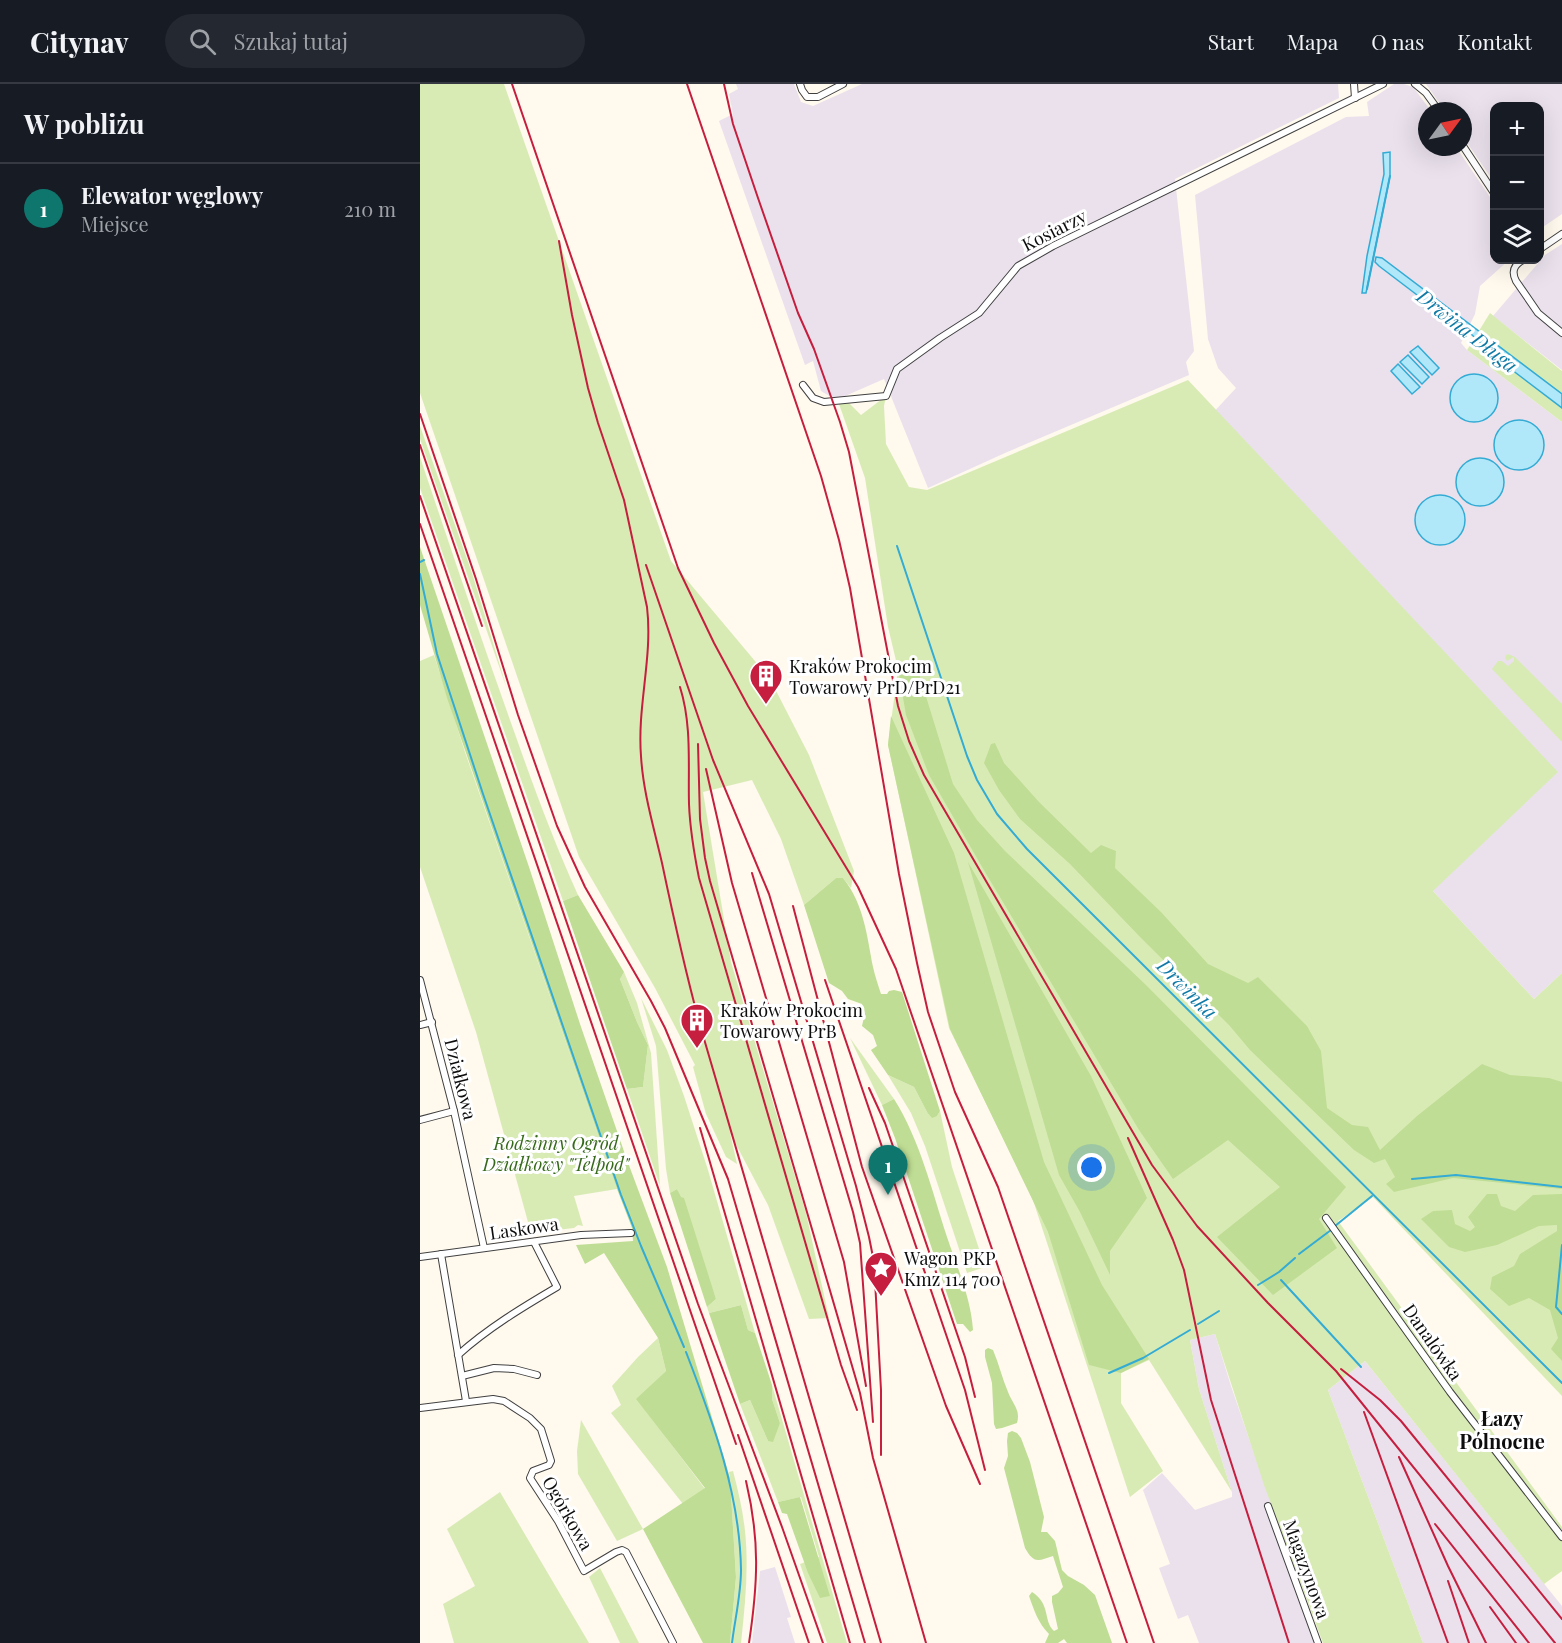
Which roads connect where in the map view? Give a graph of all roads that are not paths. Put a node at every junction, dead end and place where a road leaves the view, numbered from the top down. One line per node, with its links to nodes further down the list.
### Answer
1 (800, 84): 2 (street)
2 (843, 84)
3 (1354, 84): 6 (street)
4 (1383, 84): 6 (street)
5 (1415, 84): 7 (street)
6 (1355, 98): 14 (street, Kosiarzy)
7 (1432, 102)
8 (1470, 156): 9 (street)
9 (1490, 187)
10 (1562, 234): 11 (street)
11 (1544, 246)
12 (1516, 264): 13 (street)
13 (1562, 333)
14 (803, 385)
15 (420, 980): 16 (street, Działkowa)
16 (432, 1022): 17 (street, Działkowa); 18 (street, Działkowa)
17 (420, 1025)
18 (454, 1112): 19 (street); 23 (street, Działkowa)
19 (420, 1120)
20 (1326, 1218): 32 (street, Danalówka)
21 (631, 1233): 22 (street, Laskowa)
22 (534, 1242): 23 (street, Laskowa); 26 (street)
23 (484, 1248): 24 (street, Laskowa)
24 (441, 1254): 25 (street, Laskowa); 26 (street)
25 (420, 1257)
26 (458, 1355): 28 (street)
27 (537, 1375): 28 (street)
28 (462, 1376): 29 (street)
29 (466, 1401): 30 (street, Ogórkowa); 33 (street, Ogórkowa)
30 (420, 1408)
31 (1268, 1506): 34 (street, Magazynowa)
32 (1562, 1537)
33 (674, 1643)
34 (1318, 1643)

